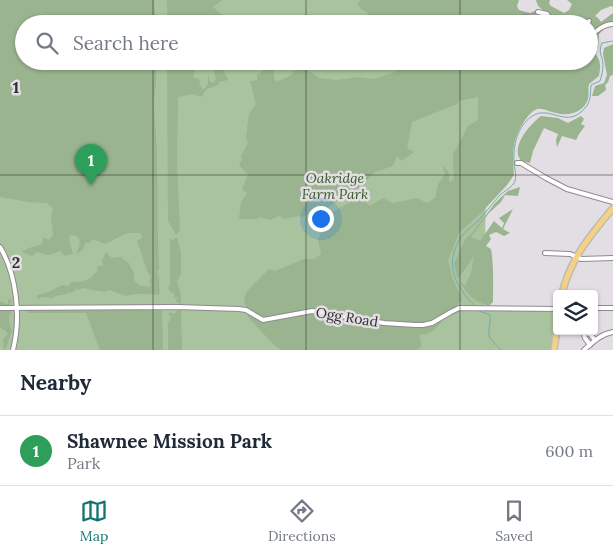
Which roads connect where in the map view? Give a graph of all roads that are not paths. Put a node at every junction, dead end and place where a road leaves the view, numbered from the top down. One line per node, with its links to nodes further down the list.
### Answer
1 (538, 12): 2 (street)
2 (548, 15)
3 (613, 24): 4 (street)
4 (598, 30)
5 (517, 163): 6 (street)
6 (613, 202)
7 (613, 208): 10 (main road)
8 (0, 246): 14 (street)
9 (545, 253): 10 (street)
10 (577, 256): 11 (street); 12 (main road)
11 (613, 258)
12 (563, 290)
13 (0, 308): 14 (street, Ogg Road)
14 (17, 308): 17 (street, Ogg Road); 22 (street)
15 (598, 308): 16 (street)
16 (613, 308)
17 (553, 309)
18 (613, 332): 20 (street)
19 (556, 335): 23 (main road)
20 (594, 340): 21 (street); 21 (street)
21 (590, 344): 24 (street)
22 (13, 350)
23 (554, 350)
24 (584, 350)

